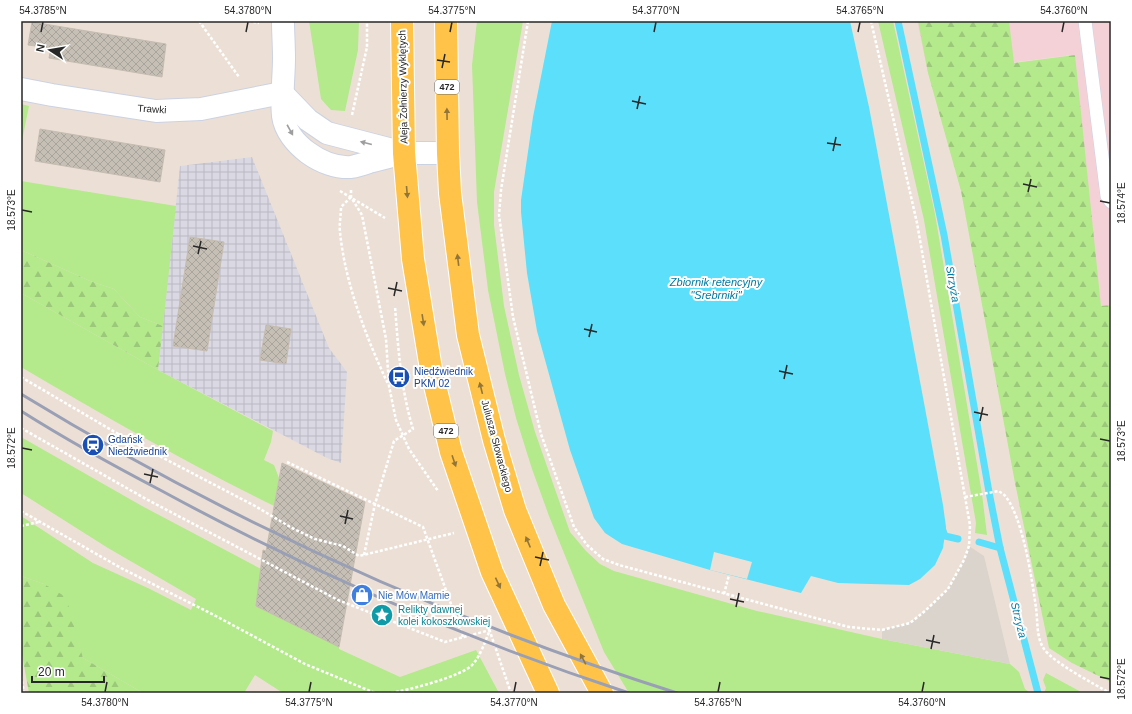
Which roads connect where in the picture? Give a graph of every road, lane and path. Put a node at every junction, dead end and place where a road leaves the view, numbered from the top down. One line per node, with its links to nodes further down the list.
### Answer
1 (199, 21): 10 (path)
2 (248, 21): 9 (path)
3 (366, 21): 13 (path)
4 (402, 21): 14 (main road, Aleja Żołnierzy Wyklętych / 472)
5 (446, 21): 15 (main road, 472, one-way to 5)
6 (528, 21): 37 (path)
7 (871, 21): 26 (path)
8 (1085, 21): 17 (lane)
9 (273, 23): 12 (street)
10 (241, 83)
11 (21, 89): 12 (street, Trawki)
12 (282, 93): 14 (street, one-way to 12); 14 (street, one-way to 14)
13 (351, 118)
14 (404, 153): 15 (street); 46 (main road, 472, one-way to 46)
15 (448, 153): 47 (main road, Juliusza Słowackiego / 472, one-way to 15)
16 (351, 197): 18 (path); 21 (path); 21 (path)
17 (1111, 202)
18 (386, 223)
19 (395, 304): 23 (path)
20 (21, 377): 35 (path)
21 (389, 386): 23 (path)
22 (21, 428): 40 (path)
23 (402, 436): 25 (path); 27 (path)
24 (287, 462): 27 (path)
25 (440, 496)
26 (966, 497): 37 (path); 48 (path)
27 (375, 504): 33 (path); 35 (path)
28 (21, 511): 29 (path)
29 (40, 522): 30 (path); 43 (path)
30 (21, 526)
31 (451, 526): 32 (path)
32 (454, 533): 33 (path); 34 (path)
33 (428, 539): 35 (path); 40 (path)
34 (457, 540)
35 (364, 555)
36 (729, 575): 37 (path)
37 (724, 594)
38 (484, 615): 39 (path)
39 (490, 630): 40 (path); 44 (path); 45 (path)
40 (463, 637)
41 (21, 676): 42 (path)
42 (24, 693)
43 (375, 693)
44 (391, 693)
45 (511, 693)
46 (548, 693)
47 (602, 693)
48 (1110, 693)

